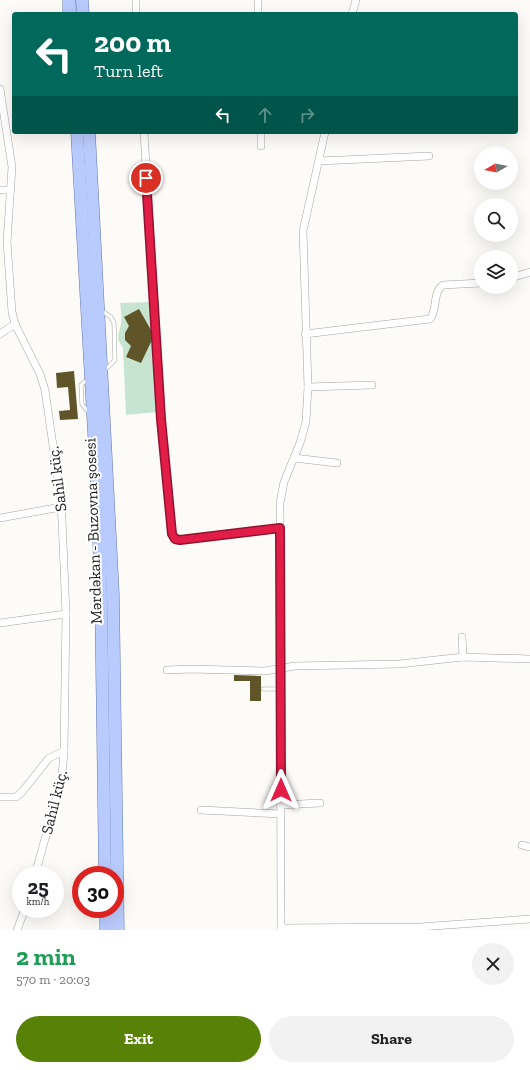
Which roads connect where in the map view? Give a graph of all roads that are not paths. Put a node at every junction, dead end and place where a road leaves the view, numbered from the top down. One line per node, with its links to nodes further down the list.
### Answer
1 (69, 0): 6 (main road)
2 (82, 0): 7 (main road)
3 (136, 0): 8 (street)
4 (258, 0): 9 (street)
5 (356, 0): 10 (street)
6 (69, 12)
7 (83, 12)
8 (136, 12)
9 (258, 12)
10 (353, 12)
11 (0, 89): 21 (street, Sahil küç.)
12 (77, 134): 29 (main road, Mərdəkan - Buzovna şosesi)
13 (89, 134): 29 (main road, Mərdəkan - Buzovna şosesi)
14 (144, 134): 36 (street)
15 (261, 134): 17 (street)
16 (325, 134): 19 (street)
17 (261, 146)
18 (429, 156): 19 (street)
19 (319, 161): 28 (street)
20 (0, 190): 21 (street)
21 (11, 190): 22 (street, Sahil küç.)
22 (4, 254): 26 (street, Sahil küç.)
23 (530, 272): 24 (street)
24 (518, 276)
25 (474, 283): 28 (street)
26 (15, 324): 27 (street); 34 (street, Sahil küç.)
27 (0, 334)
28 (306, 334): 31 (street)
29 (96, 375): 55 (main road, Mərdəkan - Buzovna şosesi); 62 (main road, Mərdəkan - Buzovna şosesi)
30 (372, 385): 31 (street)
31 (308, 386): 32 (street)
32 (294, 458): 33 (street); 36 (street)
33 (337, 463)
34 (62, 507): 35 (street); 37 (street, Sahil küç.)
35 (0, 518)
36 (280, 528): 42 (street)
37 (66, 614): 38 (street); 46 (street, Sahil küç.)
38 (0, 623)
39 (462, 637): 40 (street)
40 (463, 657): 41 (street); 42 (street)
41 (530, 659)
42 (280, 669): 43 (street); 45 (street)
43 (167, 670)
44 (263, 689): 45 (lane)
45 (281, 689): 49 (street)
46 (64, 751): 47 (street); 54 (street, Sahil küç.)
47 (0, 797)
48 (320, 803): 49 (street)
49 (281, 805): 51 (street)
50 (202, 810): 51 (street)
51 (281, 814): 59 (street)
52 (522, 845): 53 (street)
53 (530, 847)
54 (37, 866)
55 (105, 866)
56 (22, 918): 60 (street)
57 (106, 918): 61 (main road)
58 (530, 919): 59 (street)
59 (281, 929)
60 (17, 930)
61 (106, 930)
62 (118, 930)

